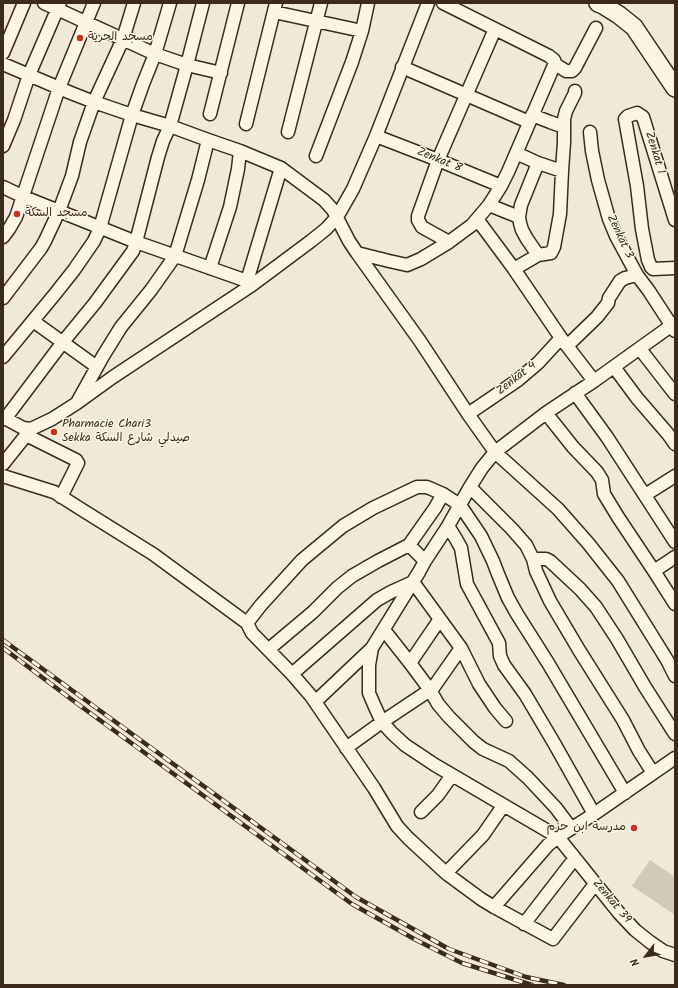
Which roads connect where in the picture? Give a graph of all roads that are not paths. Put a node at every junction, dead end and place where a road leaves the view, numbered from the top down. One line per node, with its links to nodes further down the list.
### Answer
1 (24, 3): 21 (street)
2 (44, 3): 13 (street)
3 (94, 3): 16 (street)
4 (134, 3): 20 (street)
5 (170, 3): 22 (street)
6 (203, 3): 25 (street)
7 (238, 3): 27 (street)
8 (321, 3): 15 (street)
9 (368, 3): 19 (street)
10 (428, 3): 26 (street)
11 (443, 3): 18 (street)
12 (598, 3): 30 (street)
13 (59, 6): 16 (street); 28 (street)
14 (275, 8): 15 (street); 37 (street)
15 (316, 21): 19 (street); 40 (street)
16 (87, 22): 20 (street); 29 (street)
17 (596, 28): 24 (street)
18 (495, 29): 24 (street); 32 (street)
19 (362, 31): 47 (street)
20 (123, 39): 22 (street); 33 (street)
21 (3, 53)
22 (155, 54): 25 (street); 35 (street)
23 (3, 64): 28 (street)
24 (555, 64): 36 (street)
25 (187, 65): 27 (street); 38 (street)
26 (402, 67): 32 (street); 42 (street)
27 (221, 73): 34 (street)
28 (29, 75): 29 (street); 44 (street)
29 (59, 88): 33 (street); 54 (street)
30 (675, 88)
31 (575, 91): 39 (street)
32 (467, 96): 36 (street); 48 (street)
33 (94, 102): 35 (street); 56 (street)
34 (210, 114)
35 (132, 115): 38 (street); 61 (street)
36 (531, 118): 39 (street); 46 (street)
37 (246, 124)
38 (170, 126): 43 (street); 63 (street)
39 (564, 127): 51 (street)
40 (288, 132)
41 (590, 132): 71 (street, Zenkat 3)
42 (376, 136): 48 (street, Zenkat 8); 57 (street)
43 (208, 140): 45 (street); 67 (street)
44 (3, 146)
45 (240, 150): 50 (street); 68 (street)
46 (516, 153): 49 (street); 52 (street)
47 (316, 156)
48 (438, 160): 52 (street, Zenkat 8); 64 (street)
49 (538, 163): 51 (street); 58 (street)
50 (281, 168): 57 (street); 72 (street)
51 (562, 171): 66 (street)
52 (501, 186): 55 (street)
53 (3, 187): 54 (street)
54 (24, 197): 56 (street); 62 (street)
55 (489, 205): 58 (street); 59 (street)
56 (59, 211): 61 (street); 73 (street)
57 (337, 216): 65 (street); 72 (street)
58 (519, 217): 66 (street)
59 (477, 219): 64 (street); 70 (street)
60 (675, 220): 69 (street, Zenkat 1)
61 (100, 228): 63 (street); 74 (street)
62 (3, 237)
63 (136, 242): 67 (street); 76 (street)
64 (449, 242): 65 (street)
65 (357, 253): 87 (street)
66 (538, 255): 70 (street)
67 (175, 256): 68 (street); 80 (street)
68 (210, 268): 72 (street)
69 (675, 268)
70 (514, 269): 77 (street)
71 (637, 275): 75 (street, Zenkat 3); 77 (street, Zenkat 4)
72 (249, 283): 85 (street)
73 (3, 298)
74 (33, 320): 76 (street); 79 (street)
75 (674, 327): 78 (street)
76 (63, 342): 80 (street); 88 (street)
77 (564, 342): 82 (street); 87 (street, Zenkat 4)
78 (640, 349): 81 (street); 84 (street)
79 (3, 357)
80 (97, 367): 85 (street)
81 (614, 367): 82 (street); 90 (street)
82 (594, 381): 83 (street)
83 (575, 393): 86 (street); 97 (street)
84 (675, 394)
85 (77, 403): 89 (street)
86 (546, 413): 91 (street); 106 (street)
87 (468, 414): 91 (street)
88 (4, 418): 89 (street)
89 (28, 432): 92 (street); 98 (street)
90 (675, 444)
91 (495, 452): 95 (street); 117 (street)
92 (3, 464)
93 (3, 476): 98 (street)
94 (675, 476): 97 (street)
95 (470, 487): 99 (street); 104 (street)
96 (443, 494): 99 (street); 102 (street); 110 (street)
97 (645, 495): 101 (street)
98 (61, 497): 110 (street)
99 (460, 505): 100 (street); 127 (street)
100 (448, 526): 105 (street); 130 (street)
101 (675, 542)
102 (409, 545): 105 (street); 114 (street)
103 (675, 557): 106 (street)
104 (533, 559): 122 (street); 125 (street)
105 (425, 561): 107 (street)
106 (654, 571): 108 (street)
107 (412, 582): 109 (street); 111 (street); 116 (street)
108 (675, 604)
109 (440, 619): 113 (street); 115 (street)
110 (247, 623): 114 (street)
111 (384, 630): 112 (street); 115 (street)
112 (372, 648): 119 (street); 121 (street)
113 (461, 648): 118 (street); 120 (street)
114 (269, 649): 116 (street)
115 (410, 663): 118 (street)
116 (292, 674): 119 (street)
117 (675, 676)
118 (430, 690): 121 (street); 131 (street)
119 (314, 702): 123 (street)
120 (506, 721)
121 (382, 722): 123 (street); 126 (street)
122 (675, 734)
123 (346, 748): 134 (street)
124 (675, 760): 125 (street)
125 (653, 773): 127 (street)
126 (452, 775): 128 (street); 129 (street)
127 (625, 793): 130 (street)
128 (503, 806): 132 (street); 134 (street)
129 (421, 812)
130 (594, 814): 131 (street)
131 (571, 828): 132 (street)
132 (558, 837): 133 (street, Zenkat 39); 136 (street)
133 (575, 858): 135 (street, Zenkat 39); 137 (street)
134 (447, 874): 136 (street)
135 (595, 884): 137 (street); 138 (street, Zenkat 39)
136 (494, 907): 137 (street)
137 (524, 924)
138 (675, 955)

